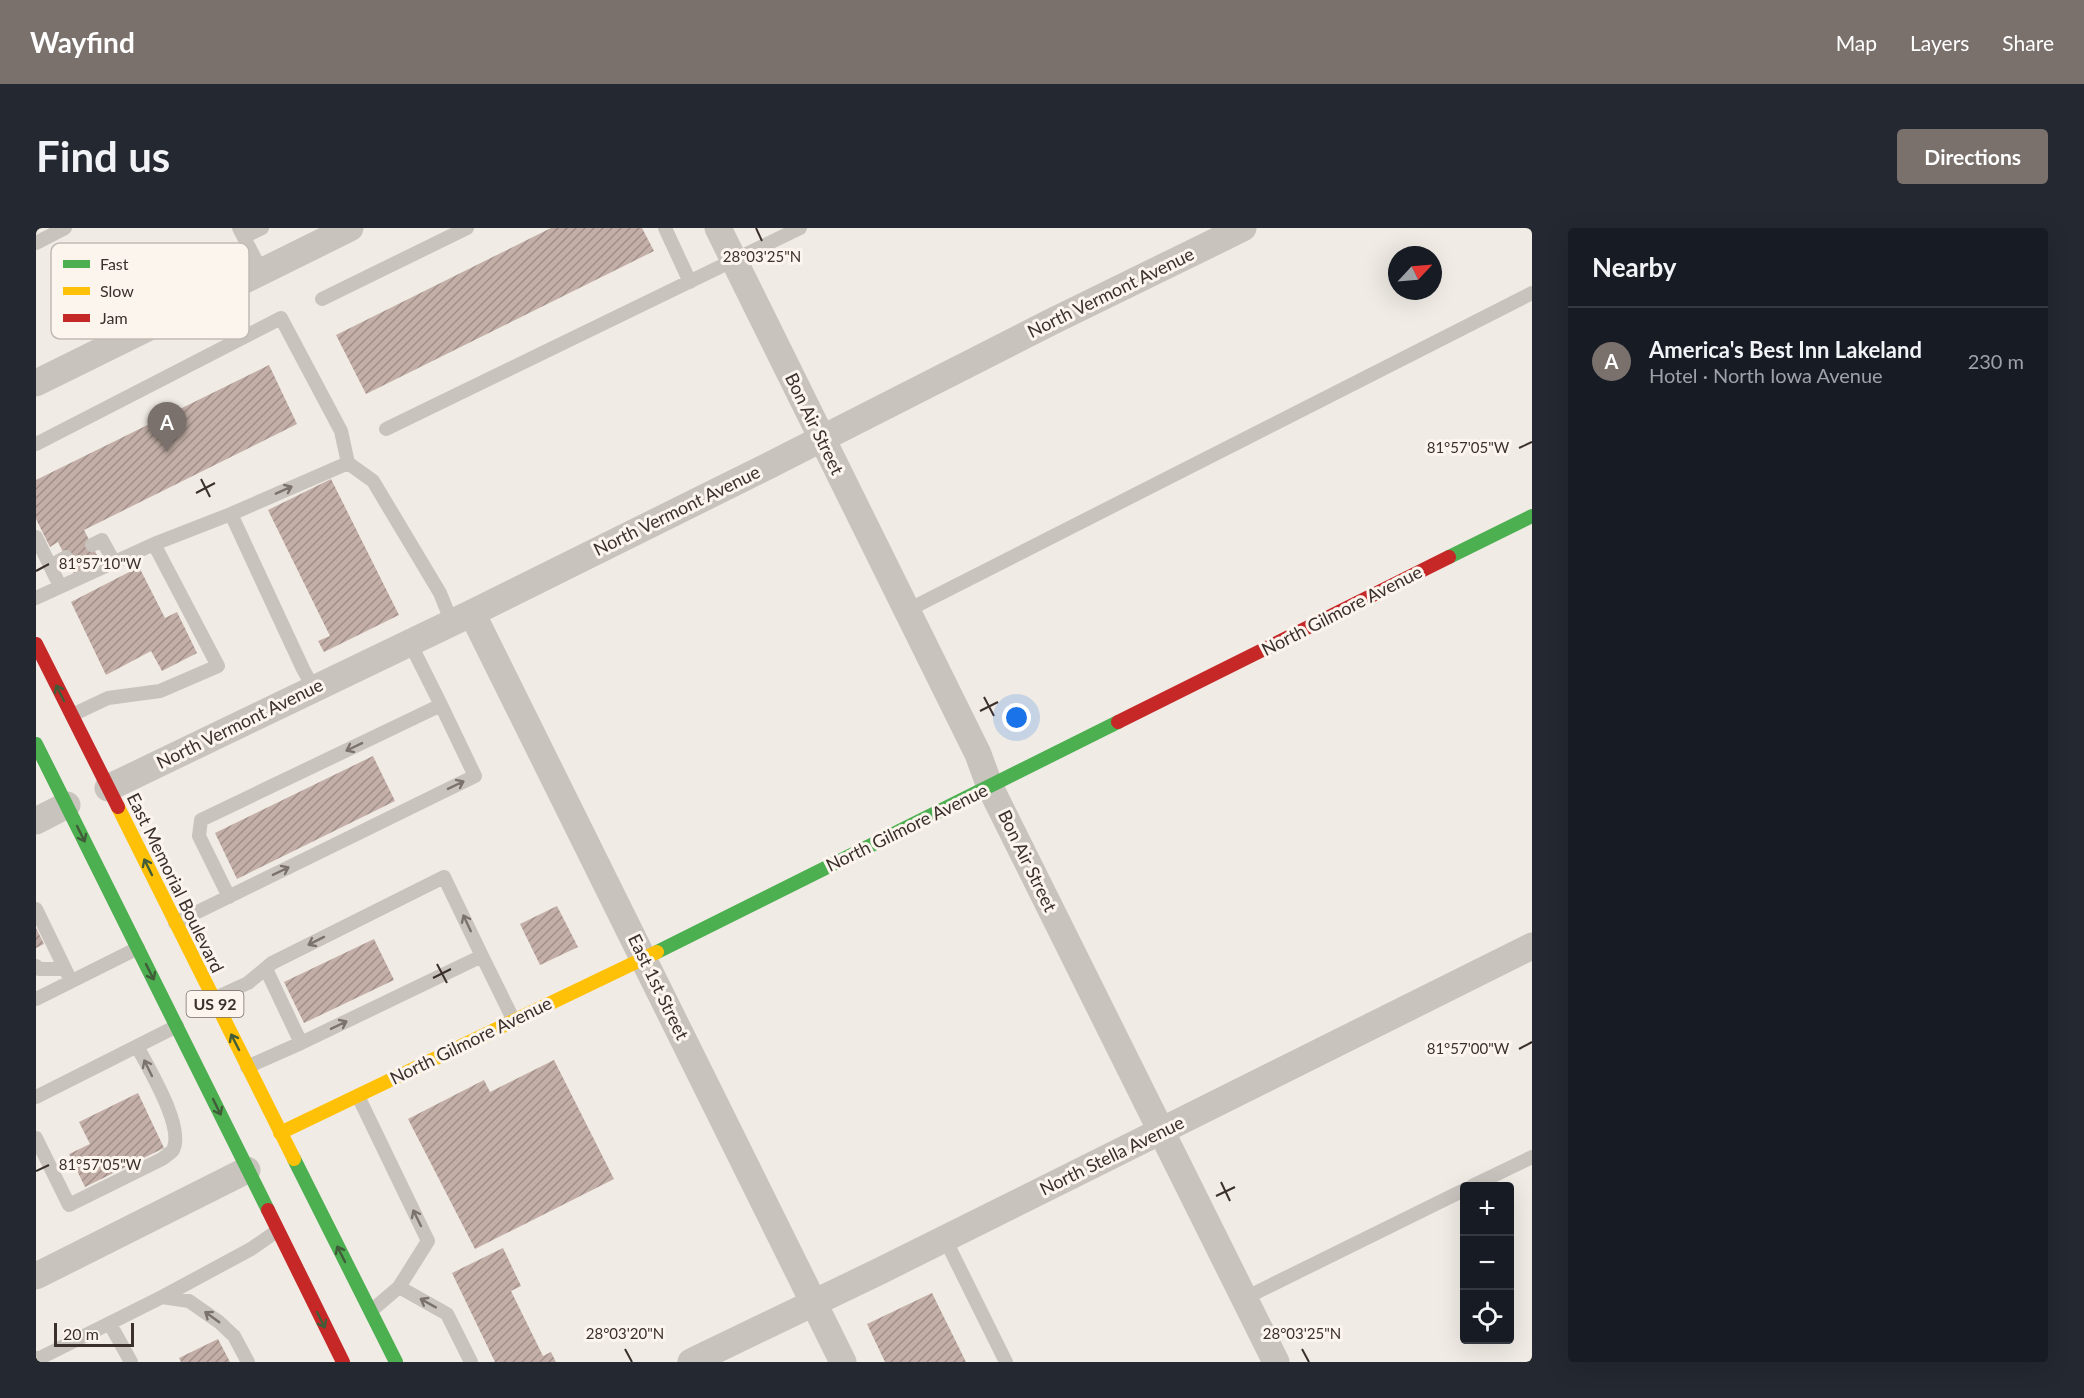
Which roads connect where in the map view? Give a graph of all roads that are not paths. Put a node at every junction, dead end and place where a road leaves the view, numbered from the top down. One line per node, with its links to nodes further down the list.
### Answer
1 (65, 228): 10 (lane)
2 (262, 228): 9 (lane)
3 (350, 228): 13 (street)
4 (467, 228): 17 (lane)
5 (665, 228): 15 (lane)
6 (718, 228): 12 (street, Bon Air Street)
7 (800, 228): 12 (lane)
8 (1243, 228): 23 (street, North Vermont Avenue)
9 (242, 232)
10 (36, 243)
11 (249, 247): 13 (lane)
12 (734, 260): 15 (lane); 23 (street, Bon Air Street)
13 (261, 272): 14 (street)
14 (249, 278)
15 (690, 282): 22 (lane)
16 (1532, 293): 36 (lane)
17 (322, 299)
18 (249, 334): 25 (lane)
19 (125, 339): 21 (street)
20 (240, 339): 24 (lane)
21 (36, 383)
22 (386, 429)
23 (821, 438): 36 (street, Bon Air Street); 37 (street, North Vermont Avenue)
24 (36, 444)
25 (348, 463): 26 (lane, one-way to 25); 37 (lane)
26 (231, 514): 29 (lane); 40 (lane)
27 (1532, 516): 44 (main road, North Gilmore Avenue)
28 (36, 537): 33 (lane)
29 (154, 544): 32 (lane); 42 (lane)
30 (92, 545): 32 (lane)
31 (66, 557): 33 (lane)
32 (114, 562): 34 (lane)
33 (50, 566): 34 (lane)
34 (60, 586): 35 (lane)
35 (36, 598)
36 (906, 611): 44 (street, Bon Air Street)
37 (462, 618): 38 (street, North Vermont Avenue); 54 (street, East 1st Street)
38 (410, 643): 40 (street, North Vermont Avenue); 41 (lane)
39 (36, 644): 42 (main road, East Memorial Boulevard / US 92, one-way to 39)
40 (314, 689): 45 (street, North Vermont Avenue)
41 (441, 705): 48 (lane, one-way to 48); 48 (lane, one-way to 41)
42 (72, 715): 45 (main road, East Memorial Boulevard / US 92)
43 (36, 744): 46 (main road, US 92)
44 (990, 787): 54 (main road, North Gilmore Avenue); 69 (street, Bon Air Street)
45 (108, 788): 50 (main road, East Memorial Boulevard / US 92, one-way to 45)
46 (67, 805): 47 (street); 52 (main road, US 92, one-way to 52)
47 (36, 820)
48 (229, 897): 50 (lane)
49 (36, 909): 57 (lane)
50 (175, 923): 59 (main road, East Memorial Boulevard / US 92)
51 (1532, 946): 69 (street, North Stella Avenue)
52 (138, 948): 57 (lane); 60 (main road, US 92, one-way to 60)
53 (482, 956): 56 (lane, one-way to 56); 61 (lane); 62 (lane, one-way to 53)
54 (645, 958): 61 (main road, North Gilmore Avenue); 84 (street, East 1st Street)
55 (36, 966): 57 (lane)
56 (266, 969): 59 (lane); 62 (lane)
57 (68, 975): 58 (lane)
58 (36, 999)
59 (213, 999): 65 (main road, East Memorial Boulevard / US 92, one-way to 59)
60 (175, 1021): 63 (lane); 64 (main road); 73 (main road, US 92, one-way to 73)
61 (514, 1021): 66 (main road, North Gilmore Avenue)
62 (302, 1044): 65 (lane)
63 (137, 1046): 67 (lane); 71 (lane, one-way to 63)
64 (203, 1051)
65 (247, 1067): 70 (main road, East Memorial Boulevard / US 92)
66 (358, 1096): 70 (main road, North Gilmore Avenue); 81 (lane, one-way to 66)
67 (36, 1097)
68 (254, 1109): 70 (main road)
69 (1161, 1132): 78 (street, North Stella Avenue); 83 (street, Bon Air Street)
70 (280, 1133): 85 (main road, East Memorial Boulevard / US 92, one-way to 70)
71 (36, 1138)
72 (1532, 1157): 74 (lane)
73 (247, 1170): 75 (main road); 77 (main road, US 92); 80 (street)
74 (1480, 1182)
75 (270, 1186)
76 (1460, 1192): 83 (lane)
77 (277, 1230): 82 (lane); 91 (main road, US 92, one-way to 91)
78 (945, 1239): 84 (street, North Stella Avenue); 95 (lane)
79 (333, 1268): 87 (main road)
80 (36, 1276)
81 (399, 1287): 85 (lane); 92 (lane, one-way to 81)
82 (162, 1297): 86 (lane); 90 (lane, one-way to 82)
83 (1245, 1298): 96 (street, Bon Air Street)
84 (813, 1303): 93 (street, North Stella Avenue); 94 (street, East 1st Street)
85 (371, 1312): 87 (main road, East Memorial Boulevard / US 92)
86 (110, 1324): 88 (lane); 89 (lane)
87 (394, 1357)
88 (36, 1358)
89 (131, 1362)
90 (248, 1362)
91 (342, 1362)
92 (471, 1362)
93 (691, 1362)
94 (843, 1362)
95 (1006, 1362)
96 (1276, 1362)

